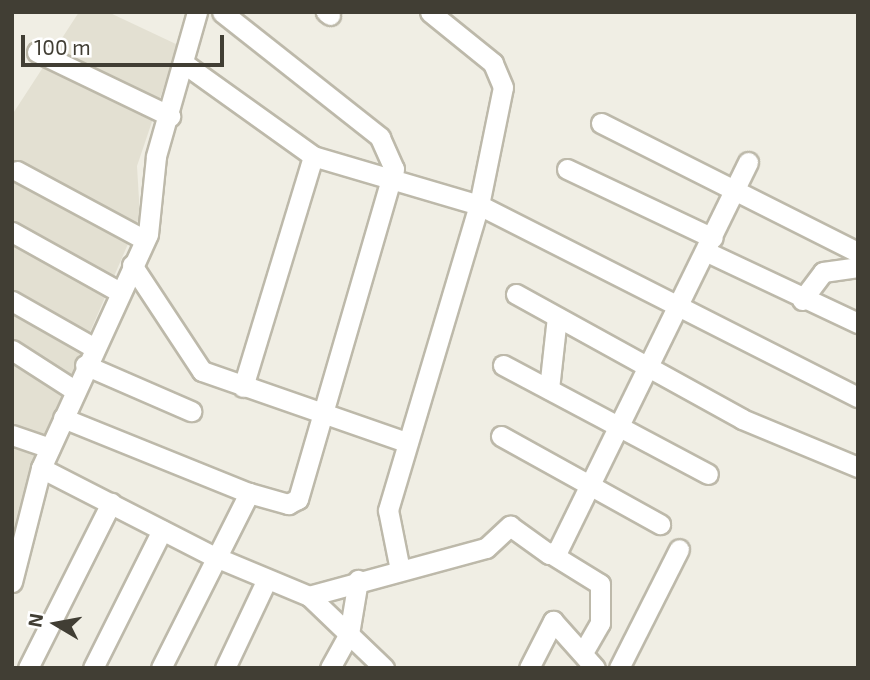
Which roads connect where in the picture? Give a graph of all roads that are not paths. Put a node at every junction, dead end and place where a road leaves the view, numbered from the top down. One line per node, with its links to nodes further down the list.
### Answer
1 (197, 12): 5 (street)
2 (222, 12): 12 (street)
3 (430, 12): 14 (street)
4 (37, 52): 6 (street)
5 (186, 65): 6 (street); 8 (street)
6 (170, 117): 16 (street)
7 (601, 123): 13 (street)
8 (313, 156): 12 (street); 32 (street)
9 (748, 162): 13 (street)
10 (567, 169): 17 (street)
11 (17, 172): 16 (street)
12 (392, 179): 14 (street); 37 (street)
13 (736, 188): 17 (street); 18 (street)
14 (479, 205): 25 (street); 42 (street)
15 (12, 232): 21 (street)
16 (145, 240): 19 (street)
17 (710, 245): 23 (street); 25 (street)
18 (858, 252)
19 (132, 265): 21 (street); 32 (street)
20 (858, 267): 23 (street)
21 (118, 291): 29 (street)
22 (516, 294): 26 (street)
23 (802, 300): 27 (street)
24 (12, 301): 29 (street)
25 (680, 311): 31 (street); 35 (street)
26 (557, 317): 31 (street); 33 (street)
27 (858, 323)
28 (12, 351): 34 (street)
29 (89, 356): 34 (street); 36 (street)
30 (503, 365): 33 (street)
31 (649, 368): 39 (street); 44 (street)
32 (243, 387): 37 (street)
33 (549, 389): 39 (street)
34 (74, 390): 38 (street)
35 (858, 397)
36 (191, 411)
37 (321, 414): 42 (street); 48 (street)
38 (63, 418): 43 (street); 48 (street)
39 (621, 427): 46 (street); 47 (street)
40 (12, 435): 43 (street)
41 (501, 436): 47 (street)
42 (406, 442): 56 (street)
43 (50, 447): 45 (street)
44 (858, 467)
45 (41, 468): 49 (street); 51 (street)
46 (708, 474)
47 (591, 483): 50 (street); 54 (street)
48 (248, 493): 55 (street)
49 (111, 503): 52 (street); 63 (street)
50 (660, 524)
51 (20, 525): 59 (street)
52 (162, 530): 55 (street); 64 (street)
53 (679, 549): 70 (street)
54 (553, 555): 56 (street); 62 (street)
55 (214, 556): 57 (street); 65 (street)
56 (400, 570): 58 (street)
57 (267, 579): 60 (street); 66 (street)
58 (358, 580): 60 (street); 61 (street)
59 (12, 582)
60 (309, 596): 61 (street)
61 (349, 634): 67 (street); 68 (street)
62 (589, 660): 69 (street)
63 (28, 668)
64 (93, 668)
65 (161, 668)
66 (225, 668)
67 (330, 668)
68 (384, 668)
69 (529, 668)
70 (620, 668)

